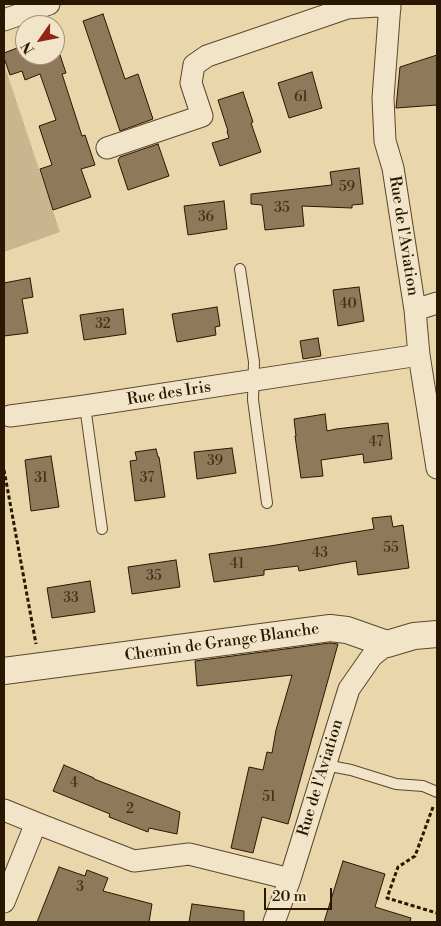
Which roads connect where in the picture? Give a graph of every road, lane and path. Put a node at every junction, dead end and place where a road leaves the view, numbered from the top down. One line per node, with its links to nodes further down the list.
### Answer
1 (49, 4): 3 (street)
2 (390, 6): 4 (street); 7 (street, Rue de l'Aviation)
3 (4, 20)
4 (107, 148)
5 (240, 269): 9 (lane)
6 (437, 302): 7 (street)
7 (415, 310): 8 (street, Rue de l'Aviation)
8 (419, 355): 9 (street, Rue des Iris); 12 (street, Rue de l'Aviation)
9 (253, 381): 10 (street, Rue des Iris); 14 (lane)
10 (85, 406): 11 (street, Rue des Iris); 15 (lane)
11 (10, 416)
12 (437, 468)
13 (4, 470): 18 (path)
14 (267, 503)
15 (102, 529)
16 (437, 634): 17 (street)
17 (387, 644): 18 (street, Chemin de Grange Blanche); 20 (street, Rue de l'Aviation)
18 (40, 667): 19 (street, Chemin de Grange Blanche)
19 (4, 671)
20 (325, 765): 21 (lane); 24 (street, Rue de l'Aviation)
21 (437, 792): 26 (path)
22 (4, 810): 23 (street)
23 (36, 823): 24 (street); 25 (street)
24 (290, 879): 27 (street, Rue de l'Aviation)
25 (4, 902)
26 (437, 913)
27 (274, 922)

